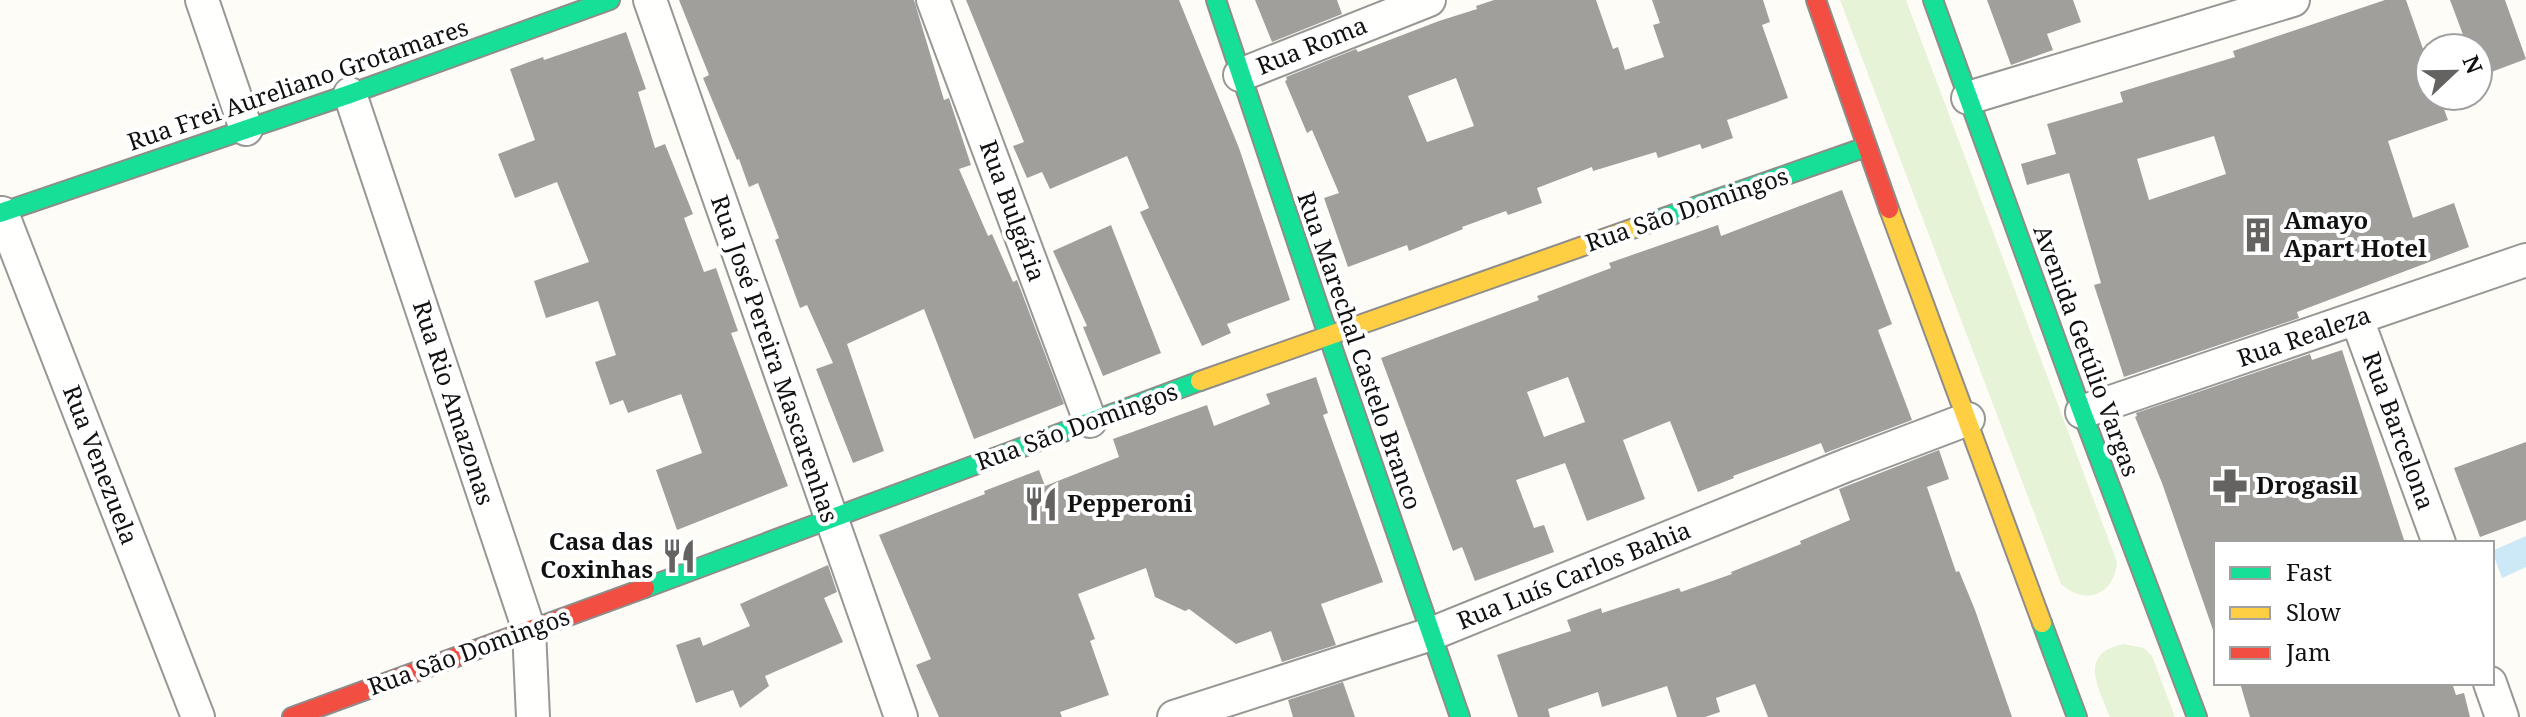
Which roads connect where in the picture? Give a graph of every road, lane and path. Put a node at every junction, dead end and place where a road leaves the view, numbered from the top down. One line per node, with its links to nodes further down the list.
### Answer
1 (202, 0): 13 (street)
2 (610, 0): 11 (street, Rua Frei Aureliano Grotamares)
3 (650, 0): 22 (street, Rua José Pereira Mascarenhas)
4 (933, 0): 21 (street, Rua Bulgária)
5 (1216, 0): 10 (street, Rua Marechal Castelo Branco)
6 (1429, 0): 10 (street, Rua Roma)
7 (1816, 0): 14 (street)
8 (1933, 0): 12 (street, Avenida Getúlio Vargas)
9 (2293, 0): 12 (street)
10 (1240, 75): 18 (street, Rua Marechal Castelo Branco)
11 (350, 94): 13 (street, Rua Frei Aureliano Grotamares); 24 (street, Rua Rio Amazonas)
12 (1968, 98): 19 (street, Avenida Getúlio Vargas)
13 (246, 129): 15 (street, Rua Frei Aureliano Grotamares)
14 (1866, 147): 18 (street, Rua São Domingos); 20 (street)
15 (1, 213): 28 (street, Rua Venezuela)
16 (2526, 260): 17 (street, Rua Realeza)
17 (2357, 319): 19 (street, Rua Realeza); 23 (street, Rua Barcelona)
18 (1328, 335): 21 (street, Rua São Domingos); 25 (street, Rua Marechal Castelo Branco)
19 (2082, 412): 34 (street, Avenida Getúlio Vargas)
20 (1968, 419): 25 (street, Rua Luís Carlos Bahia); 33 (street)
21 (1090, 421): 22 (street, Rua São Domingos)
22 (830, 520): 24 (street, Rua São Domingos); 31 (street, Rua José Pereira Mascarenhas)
23 (2438, 541)
24 (529, 630): 29 (street, Rua São Domingos); 30 (street, Rua Rio Amazonas)
25 (1431, 634): 27 (street, Rua Luís Carlos Bahia); 32 (street, Rua Marechal Castelo Branco)
26 (2491, 685): 35 (street)
27 (1186, 715)
28 (198, 717)
29 (292, 717)
30 (533, 717)
31 (901, 717)
32 (1460, 717)
33 (2077, 717)
34 (2197, 717)
35 (2502, 717)

